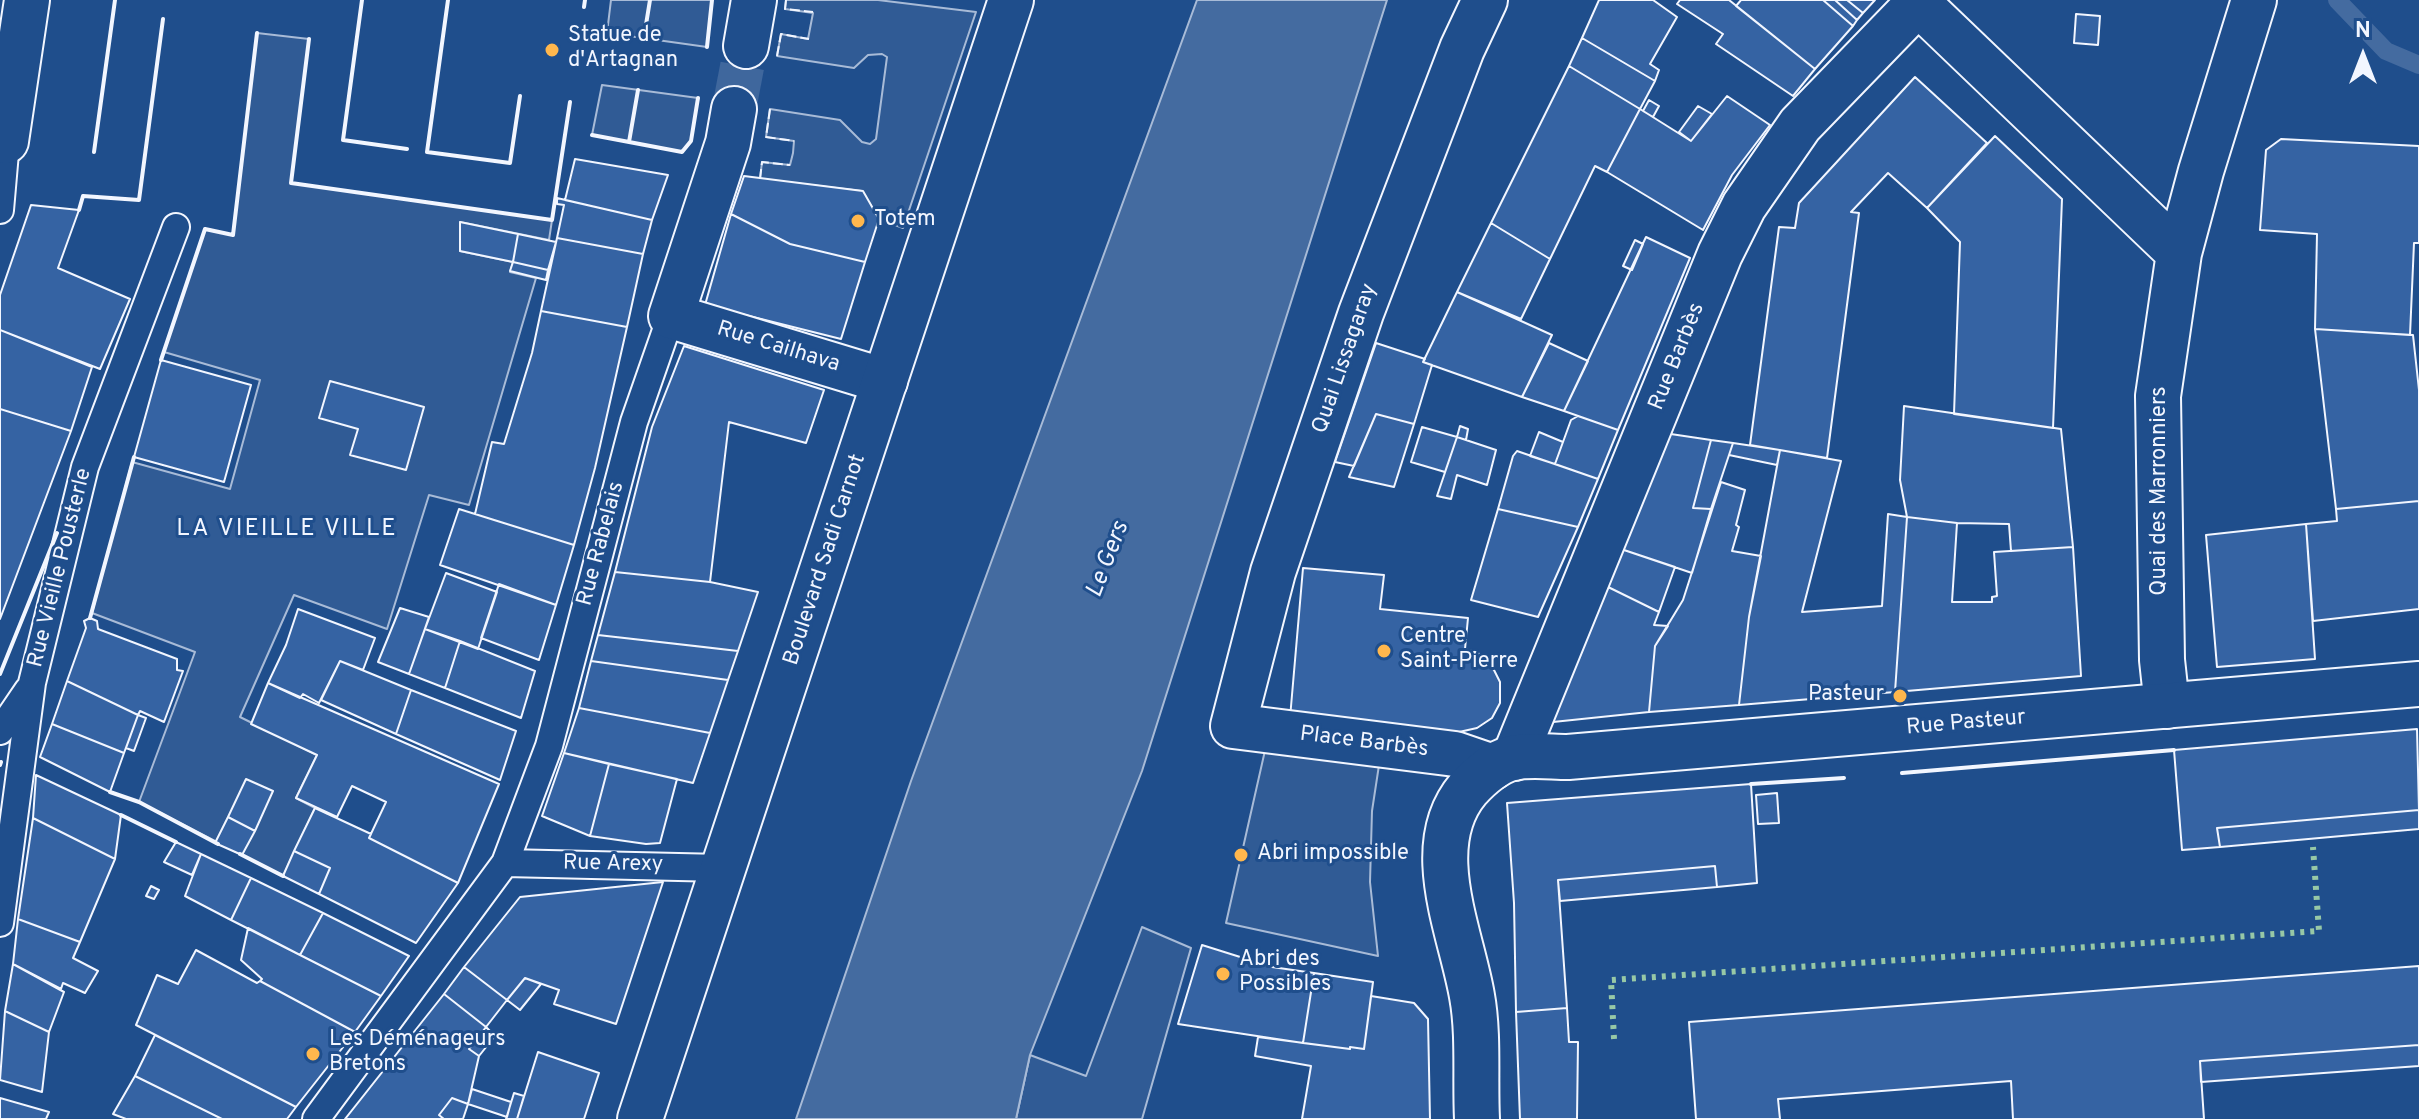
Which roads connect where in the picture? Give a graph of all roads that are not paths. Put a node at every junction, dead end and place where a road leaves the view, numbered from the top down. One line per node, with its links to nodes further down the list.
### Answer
1 (27, 0): 9 (street)
2 (754, 0): 7 (street)
3 (1011, 0): 14 (street, Boulevard Sadi Carnot)
4 (1485, 0): 18 (street, Quai Lissagaray)
5 (2254, 0): 12 (street, Quai des Marronniers)
6 (1920, 2): 12 (street, Rue Barbès); 20 (street, Rue Barbès)
7 (746, 46)
8 (734, 109): 13 (street, Rue Rabelais)
9 (3, 140): 10 (lane)
10 (0, 210)
11 (176, 227): 15 (lane, Rue Vieille Pousterle)
12 (2179, 253): 17 (street, Quai des Marronniers)
13 (671, 316): 14 (street, Rue Cailhava); 21 (lane, Rue Rabelais)
14 (885, 381): 22 (street, Boulevard Sadi Carnot)
15 (32, 683): 19 (lane); 23 (lane, Rue Vieille Pousterle)
16 (2419, 684): 17 (street, Rue Pasteur)
17 (2167, 706): 20 (street, Rue Pasteur)
18 (1233, 726): 20 (street, Place Barbès)
19 (0, 731)
20 (1503, 762): 26 (street)
21 (505, 863): 22 (lane, Rue Arexy); 24 (lane, Rue Rabelais)
22 (722, 868): 25 (street, Boulevard Sadi Carnot)
23 (0, 923)
24 (316, 1119)
25 (640, 1119)
26 (1477, 1119)

